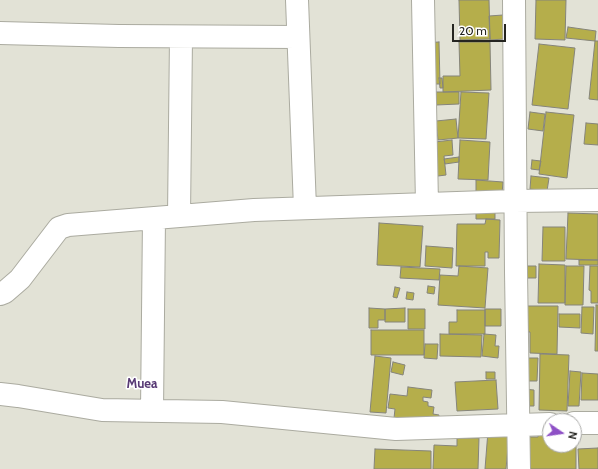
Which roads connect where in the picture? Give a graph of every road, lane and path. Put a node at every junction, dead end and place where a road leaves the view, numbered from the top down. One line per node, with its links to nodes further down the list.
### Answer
1 (297, 0): 6 (street)
2 (423, 0): 9 (street)
3 (514, 0): 8 (street)
4 (0, 33): 5 (street)
5 (181, 37): 6 (street); 11 (street)
6 (298, 37): 10 (street)
7 (598, 200): 8 (street)
8 (515, 201): 9 (street); 19 (street)
9 (427, 204): 10 (street)
10 (305, 208): 11 (street)
11 (179, 216): 12 (street)
12 (154, 218): 13 (street); 15 (street)
13 (0, 294)
14 (0, 394): 15 (street)
15 (152, 411): 19 (street)
16 (598, 423): 18 (street)
17 (542, 424): 19 (street)
18 (582, 424)
19 (518, 425): 20 (street)
20 (519, 469)

